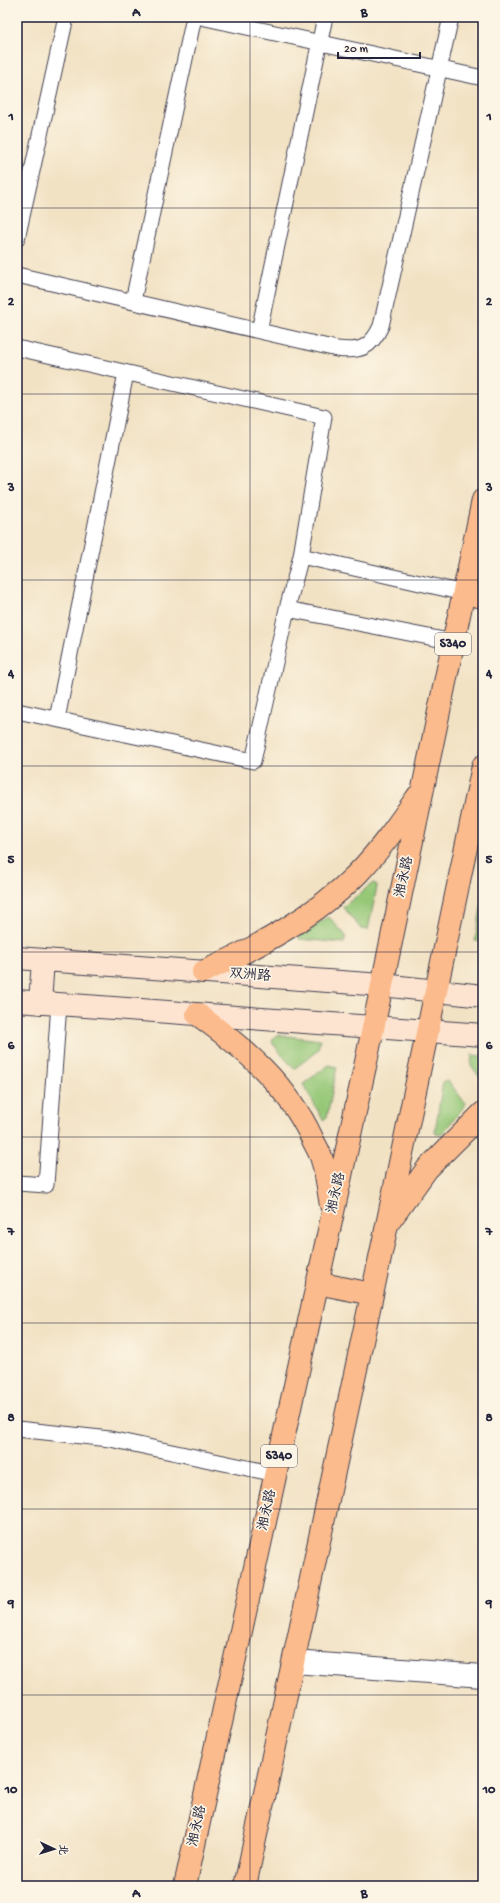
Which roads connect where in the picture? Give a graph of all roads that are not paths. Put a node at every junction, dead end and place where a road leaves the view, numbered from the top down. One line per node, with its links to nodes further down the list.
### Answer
1 (66, 17): 9 (lane)
2 (194, 17): 11 (lane)
3 (201, 17): 6 (lane)
4 (325, 17): 6 (lane)
5 (451, 17): 7 (lane)
6 (320, 43): 7 (lane); 12 (lane)
7 (440, 69): 8 (lane); 12 (lane)
8 (483, 78)
9 (17, 239)
10 (17, 275): 11 (lane)
11 (133, 301): 12 (lane)
12 (259, 331)
13 (17, 348): 14 (lane)
14 (126, 373): 16 (lane); 21 (lane)
15 (483, 500): 17 (main road, 湘永路 / S340)
16 (300, 556): 17 (lane); 18 (lane)
17 (473, 595): 19 (main road, 湘永路 / S340)
18 (287, 609): 19 (lane); 21 (lane)
19 (454, 642): 23 (main road, 湘永路 / S340)
20 (17, 711): 21 (lane)
21 (57, 719)
22 (483, 766): 24 (main road)
23 (423, 789): 28 (main road); 29 (main road, 湘永路 / S340)
24 (478, 790): 25 (main road); 30 (main road)
25 (483, 812)
26 (17, 958): 27 (main road, 双洲路)
27 (43, 960): 28 (main road, 双洲路); 33 (main road)
28 (203, 972): 29 (main road, 双洲路)
29 (382, 985): 30 (main road, 双洲路); 35 (main road, 湘永路 / S340)
30 (436, 990): 31 (main road, 双洲路); 36 (main road)
31 (483, 996)
32 (17, 1001): 33 (main road)
33 (49, 1004): 34 (main road); 39 (lane)
34 (197, 1014): 35 (main road); 40 (main road)
35 (374, 1026): 36 (main road); 40 (main road, 湘永路 / S340)
36 (428, 1030): 37 (main road); 41 (main road)
37 (483, 1035)
38 (483, 1112): 41 (main road)
39 (17, 1183)
40 (333, 1212): 42 (main road, 湘永路 / S340)
41 (387, 1225): 43 (main road)
42 (317, 1283): 43 (main road); 45 (main road, 湘永路 / S340)
43 (372, 1294): 46 (main road)
44 (17, 1429): 45 (lane)
45 (276, 1474): 48 (main road, 湘永路 / S340)
46 (294, 1662): 47 (street); 49 (main road)
47 (483, 1676)
48 (185, 1886)
49 (245, 1886)

